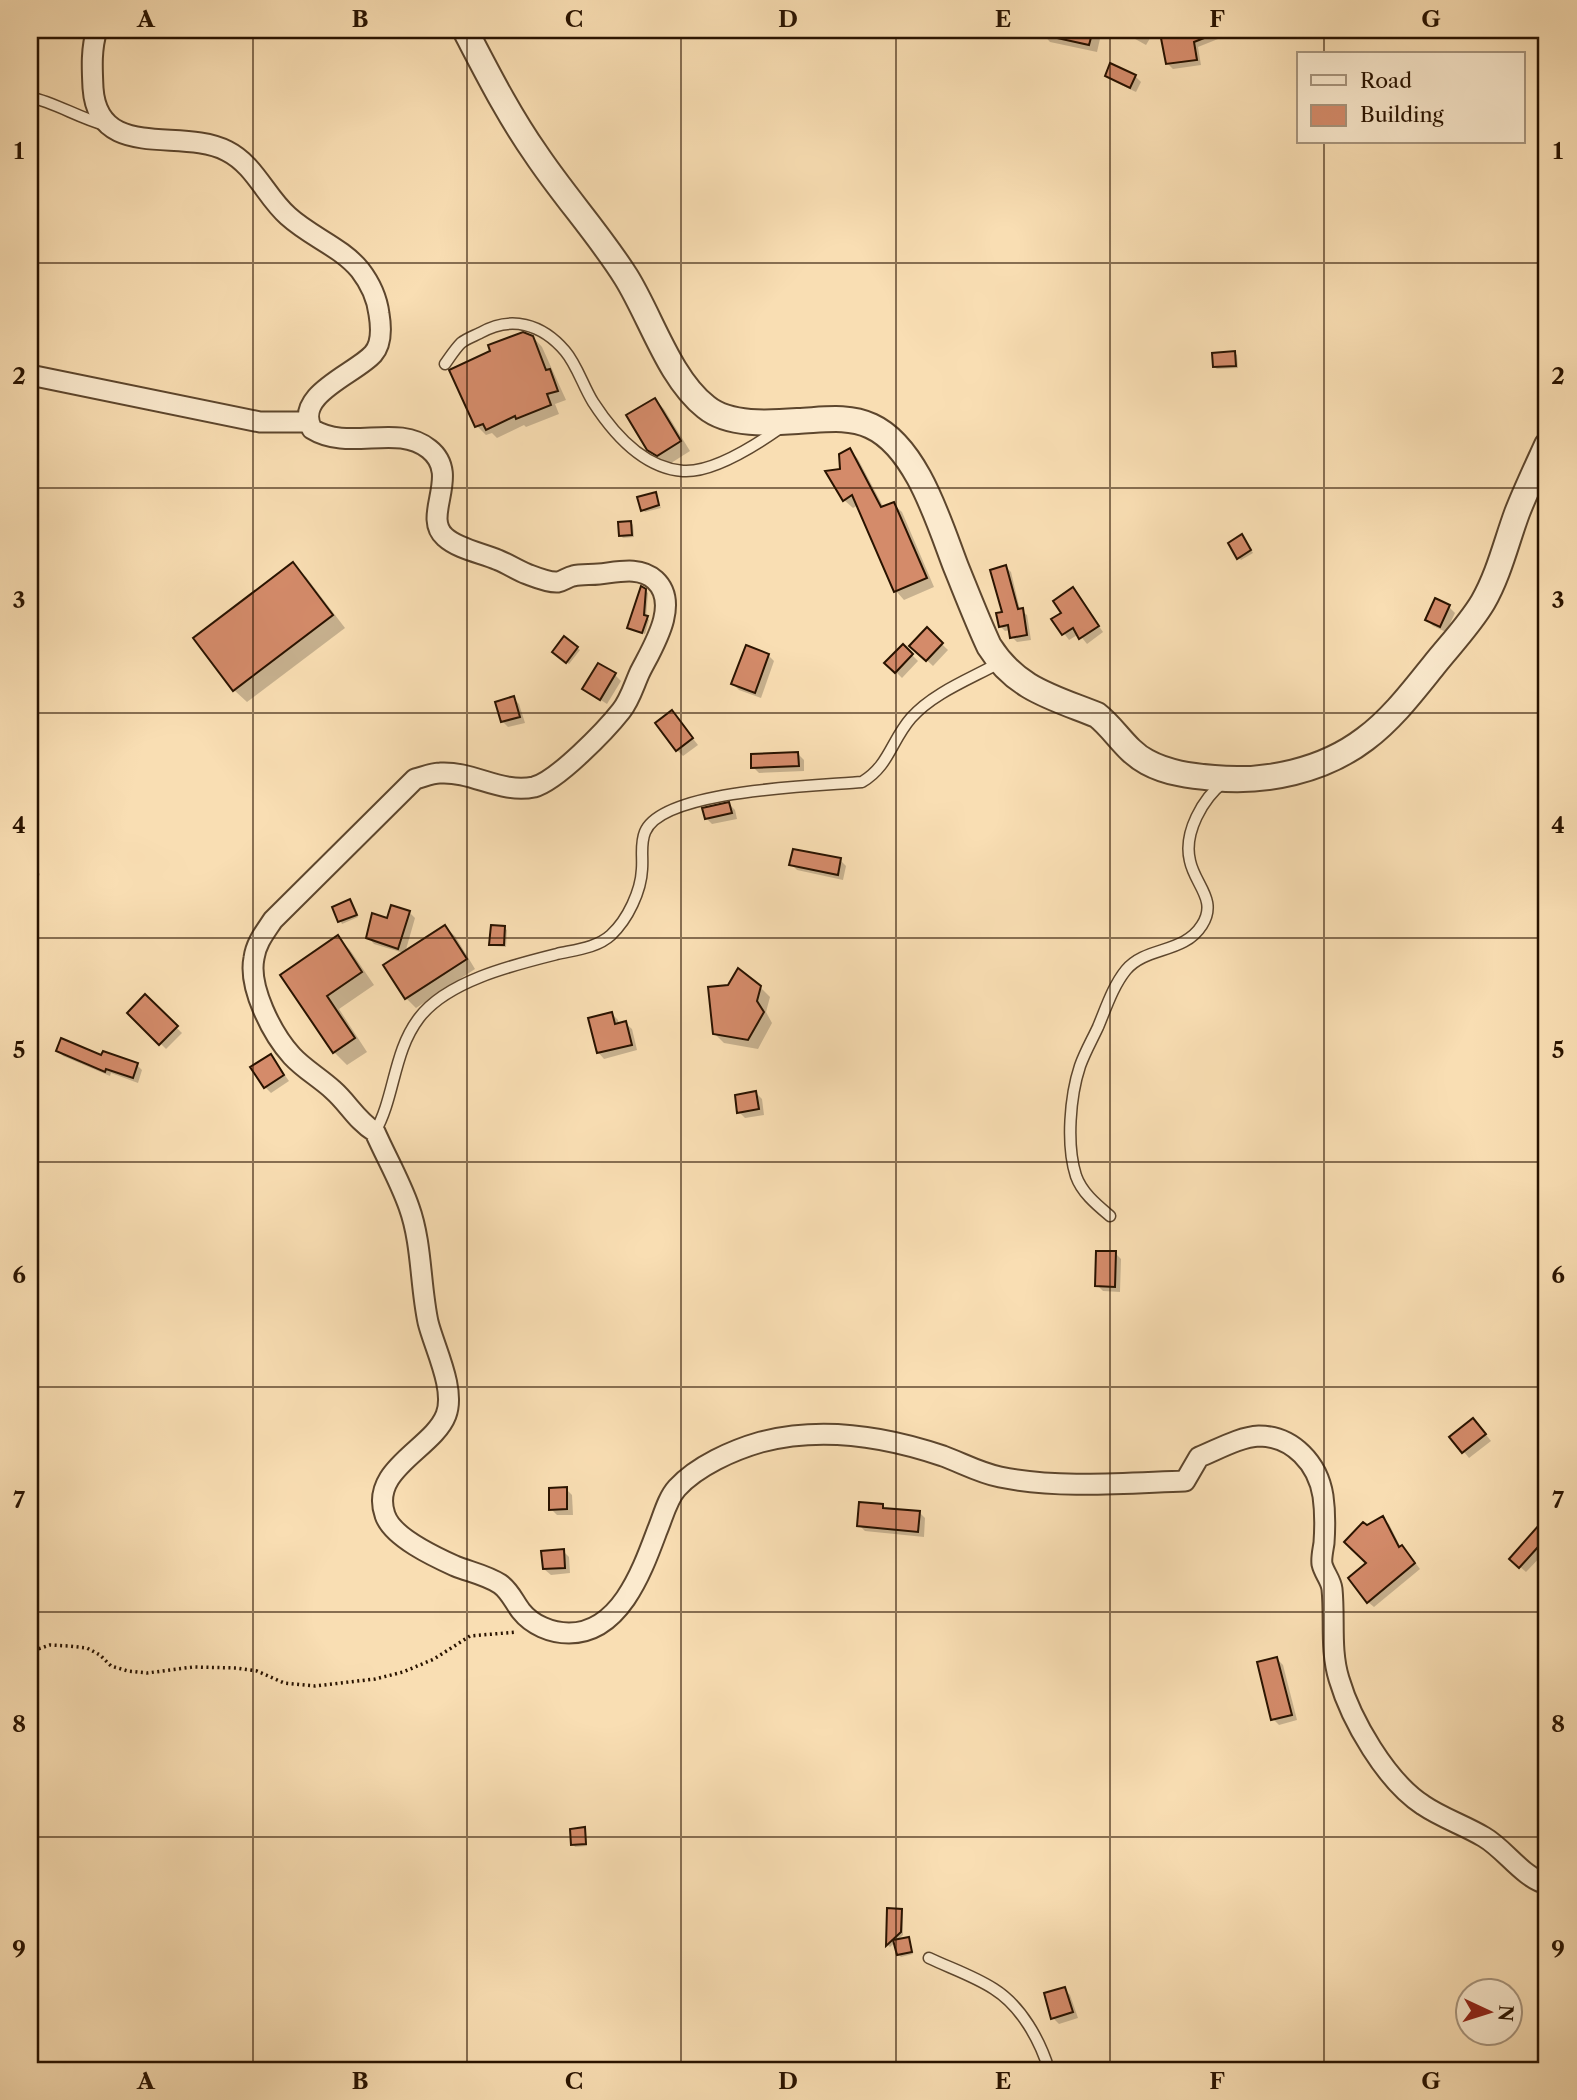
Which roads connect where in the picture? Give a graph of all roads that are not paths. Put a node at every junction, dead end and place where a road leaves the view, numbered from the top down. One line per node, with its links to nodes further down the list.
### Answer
1 (97, 30): 4 (street)
2 (465, 30): 8 (street)
3 (30, 97): 4 (lane)
4 (109, 127): 7 (street)
5 (445, 364): 8 (lane)
6 (30, 374): 7 (street)
7 (308, 422): 12 (street)
8 (788, 422): 10 (street)
9 (1547, 445): 11 (street)
10 (999, 663): 11 (street); 12 (lane)
11 (1227, 779): 13 (lane)
12 (375, 1132): 14 (street)
13 (1110, 1216)
14 (1547, 1884)
15 (929, 1958): 16 (lane)
16 (1049, 2070)

